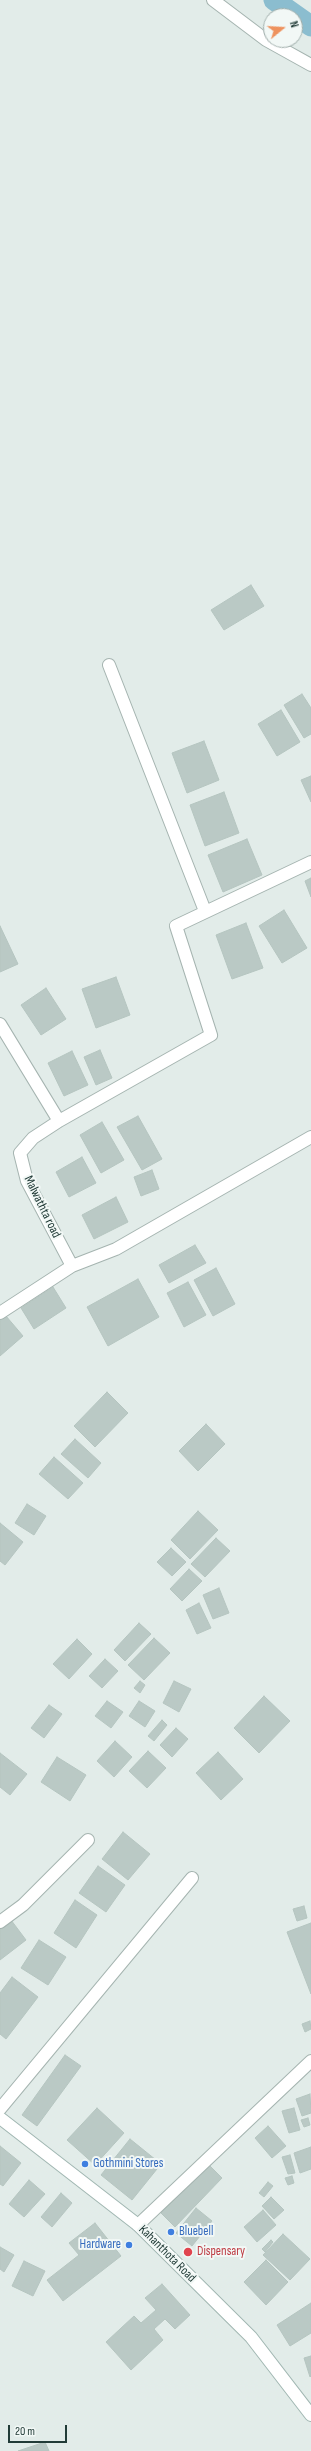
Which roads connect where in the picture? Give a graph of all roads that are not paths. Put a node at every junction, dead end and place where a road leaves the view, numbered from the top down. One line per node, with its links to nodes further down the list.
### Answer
1 (213, 0): 2 (street)
2 (311, 65)
3 (109, 665): 5 (street)
4 (311, 862): 5 (street)
5 (205, 911): 7 (street)
6 (0, 1024): 7 (street)
7 (59, 1121): 9 (street, Malwathta road)
8 (311, 1137): 9 (street)
9 (72, 1266): 10 (street)
10 (0, 1312)
11 (88, 1840): 13 (street)
12 (192, 1878): 15 (street)
13 (0, 1922)
14 (311, 2061): 17 (street)
15 (0, 2109)
16 (0, 2118): 17 (street, Kahanthota Road)
17 (138, 2225): 18 (street, Kahanthota Road)
18 (311, 2415)

